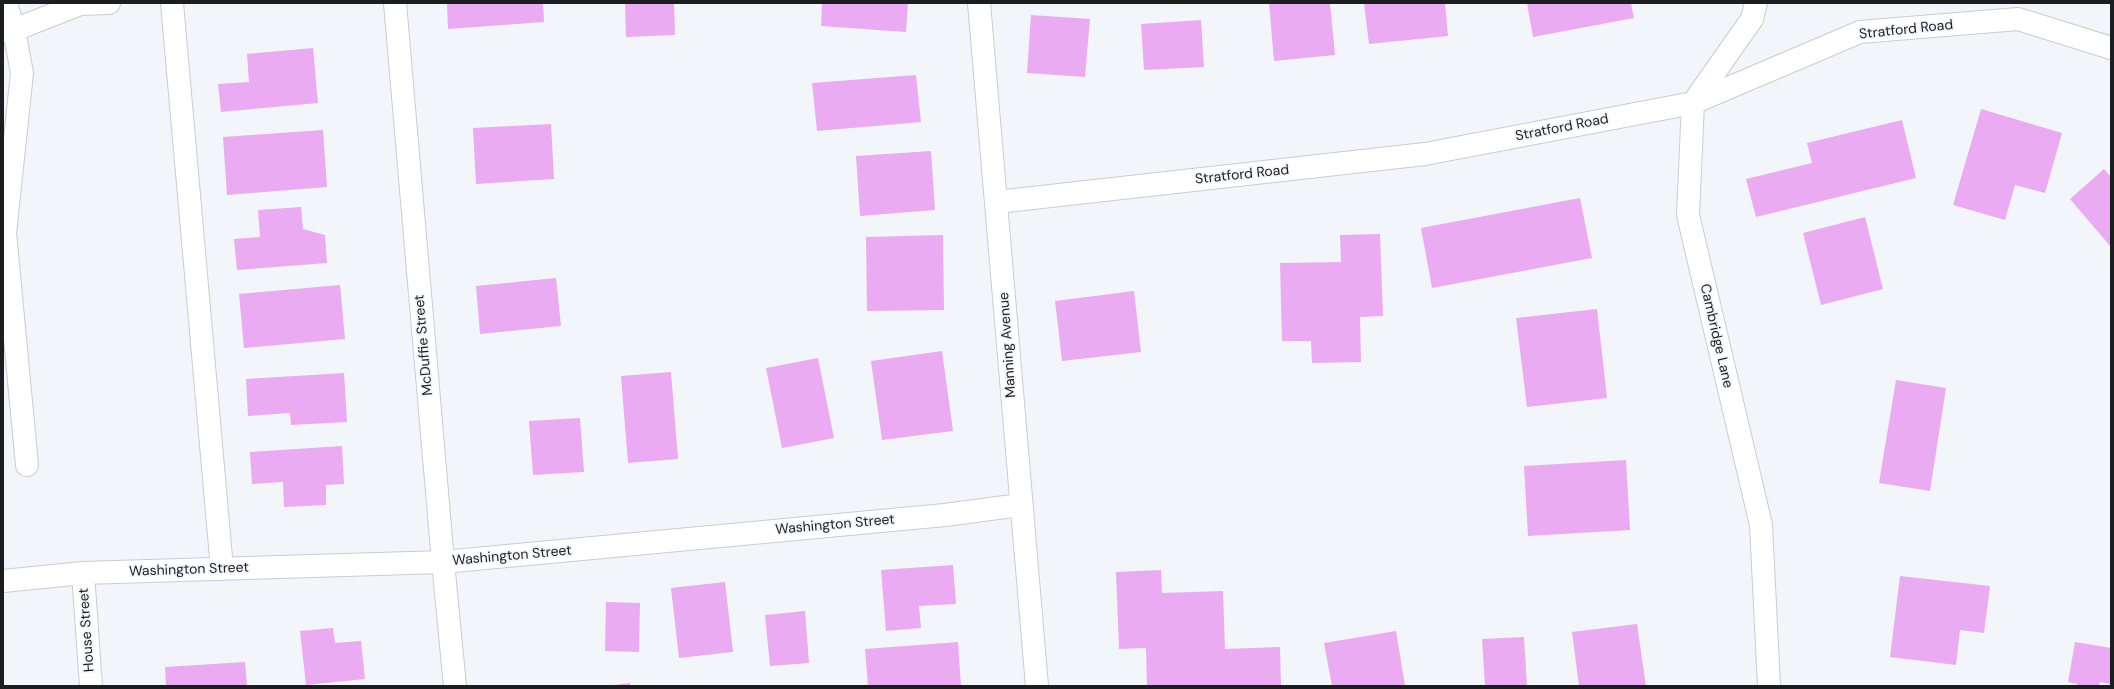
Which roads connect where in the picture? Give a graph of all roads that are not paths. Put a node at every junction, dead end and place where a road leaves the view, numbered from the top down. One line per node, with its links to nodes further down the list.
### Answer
1 (6, 3): 9 (street)
2 (109, 3): 9 (street)
3 (172, 3): 16 (street)
4 (395, 3): 15 (street, McDuffie Street)
5 (979, 3): 12 (street, Manning Avenue)
6 (1756, 3): 11 (street)
7 (1996, 3): 8 (street)
8 (2018, 19): 10 (street, Stratford Road); 11 (street, Stratford Road)
9 (9, 31): 13 (street)
10 (2111, 48)
11 (1693, 103): 12 (street, Stratford Road); 22 (street, Cambridge Lane)
12 (997, 202): 14 (street, Manning Avenue)
13 (27, 465)
14 (1020, 505): 15 (street, Washington Street); 21 (street, Manning Avenue)
15 (443, 562): 16 (street, Washington Street); 20 (street, McDuffie Street)
16 (222, 569): 17 (street, Washington Street)
17 (83, 573): 18 (street, Washington Street); 19 (street, House Street)
18 (3, 581)
19 (91, 686)
20 (455, 686)
21 (1036, 686)
22 (1769, 686)

